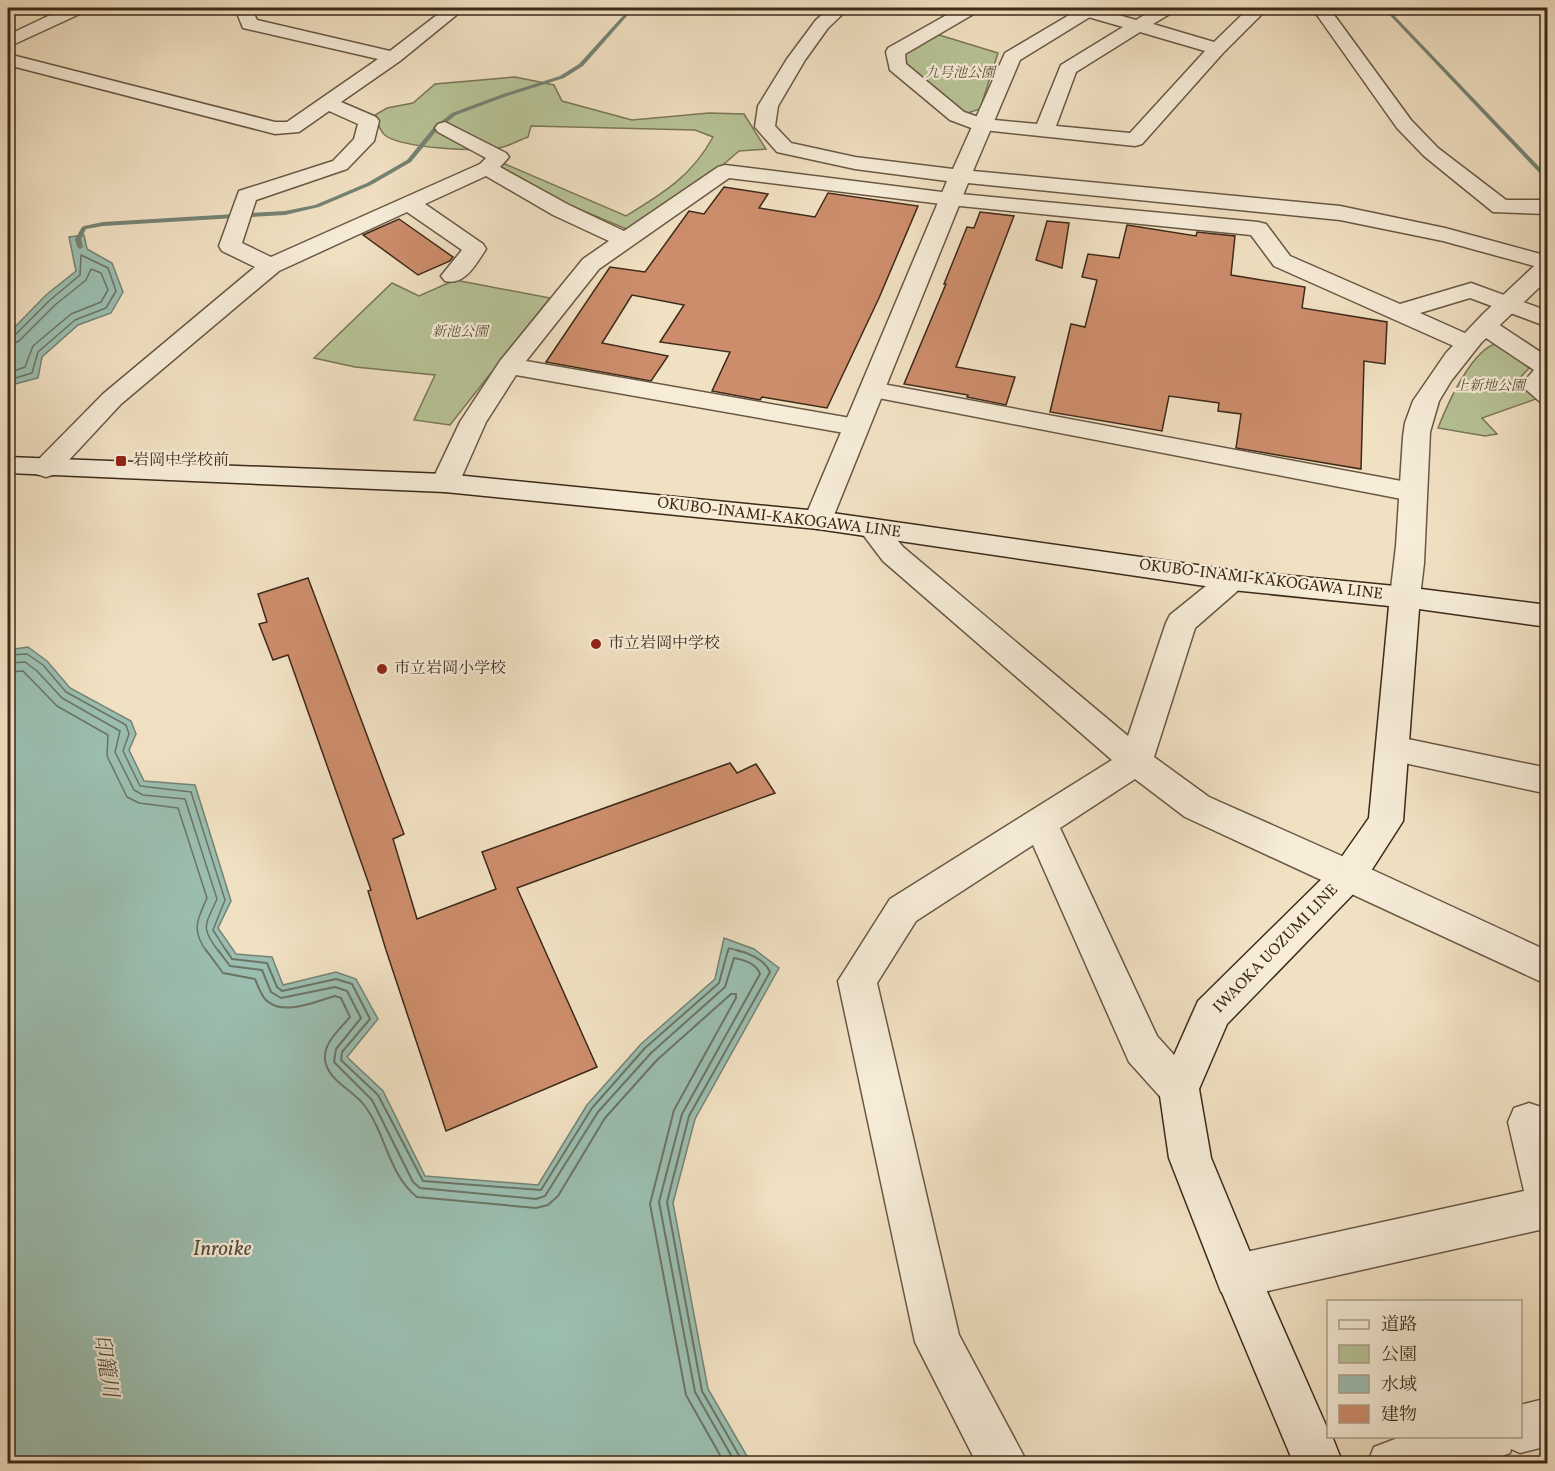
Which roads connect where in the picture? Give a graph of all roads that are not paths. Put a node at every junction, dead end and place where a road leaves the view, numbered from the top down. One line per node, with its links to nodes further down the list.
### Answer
1 (78, 8): 11 (street)
2 (243, 8): 13 (street)
3 (456, 8): 13 (street)
4 (840, 8): 20 (street)
5 (971, 8): 16 (street)
6 (1085, 8): 10 (street); 16 (street)
7 (1167, 8): 10 (street)
8 (1259, 8): 12 (street)
9 (1320, 8): 23 (street)
10 (1137, 26): 12 (street); 18 (street)
11 (8, 42)
12 (1217, 49): 18 (street)
13 (393, 57): 15 (street)
14 (8, 59): 15 (street)
15 (328, 104): 26 (street)
16 (981, 125): 18 (street); 20 (street)
17 (445, 128): 19 (street)
18 (1045, 130)
19 (487, 168): 22 (street); 24 (street)
20 (961, 176): 21 (street); 25 (street)
21 (950, 199): 24 (street); 29 (street); 34 (street)
22 (410, 204): 26 (street); 27 (street)
23 (1548, 207)
24 (627, 241): 32 (street)
25 (1548, 264): 28 (street, IWAOKA UOZUMI LINE)
26 (271, 266): 38 (street)
27 (453, 276)
28 (1508, 305): 29 (street); 30 (street); 31 (street, IWAOKA UOZUMI LINE)
29 (1397, 313): 31 (street)
30 (1548, 320)
31 (1476, 335): 33 (street); 40 (street, IWAOKA UOZUMI LINE)
32 (509, 366): 36 (street); 39 (street)
33 (1548, 369): 35 (street)
34 (872, 390): 36 (street); 40 (street)
35 (1548, 396)
36 (856, 427): 41 (street)
37 (8, 465): 38 (street, OKUBO-INAMI-KAKOGAWA LINE)
38 (46, 468): 39 (street, OKUBO-INAMI-KAKOGAWA LINE)
39 (445, 483): 41 (street, OKUBO-INAMI-KAKOGAWA LINE)
40 (1412, 492): 44 (street, IWAOKA UOZUMI LINE)
41 (818, 520): 42 (street, OKUBO-INAMI-KAKOGAWA LINE)
42 (872, 528): 43 (street, OKUBO-INAMI-KAKOGAWA LINE); 47 (street)
43 (1232, 580): 44 (street, OKUBO-INAMI-KAKOGAWA LINE); 47 (street)
44 (1405, 597): 45 (street, OKUBO-INAMI-KAKOGAWA LINE); 46 (street, IWAOKA UOZUMI LINE)
45 (1548, 616)
46 (1394, 749): 48 (street); 50 (street, IWAOKA UOZUMI LINE)
47 (1136, 762): 49 (street); 50 (street)
48 (1548, 781)
49 (1040, 822): 52 (street); 60 (street)
50 (1349, 875): 51 (street); 52 (street, IWAOKA UOZUMI LINE)
51 (1548, 969)
52 (1179, 1089): 56 (street)
53 (1528, 1122): 54 (street)
54 (1548, 1200)
55 (1548, 1207): 56 (street)
56 (1237, 1276): 61 (street)
57 (1548, 1422): 58 (street)
58 (1522, 1429)
59 (1489, 1438): 62 (street)
60 (1004, 1464)
61 (1319, 1464)
62 (1391, 1464)

